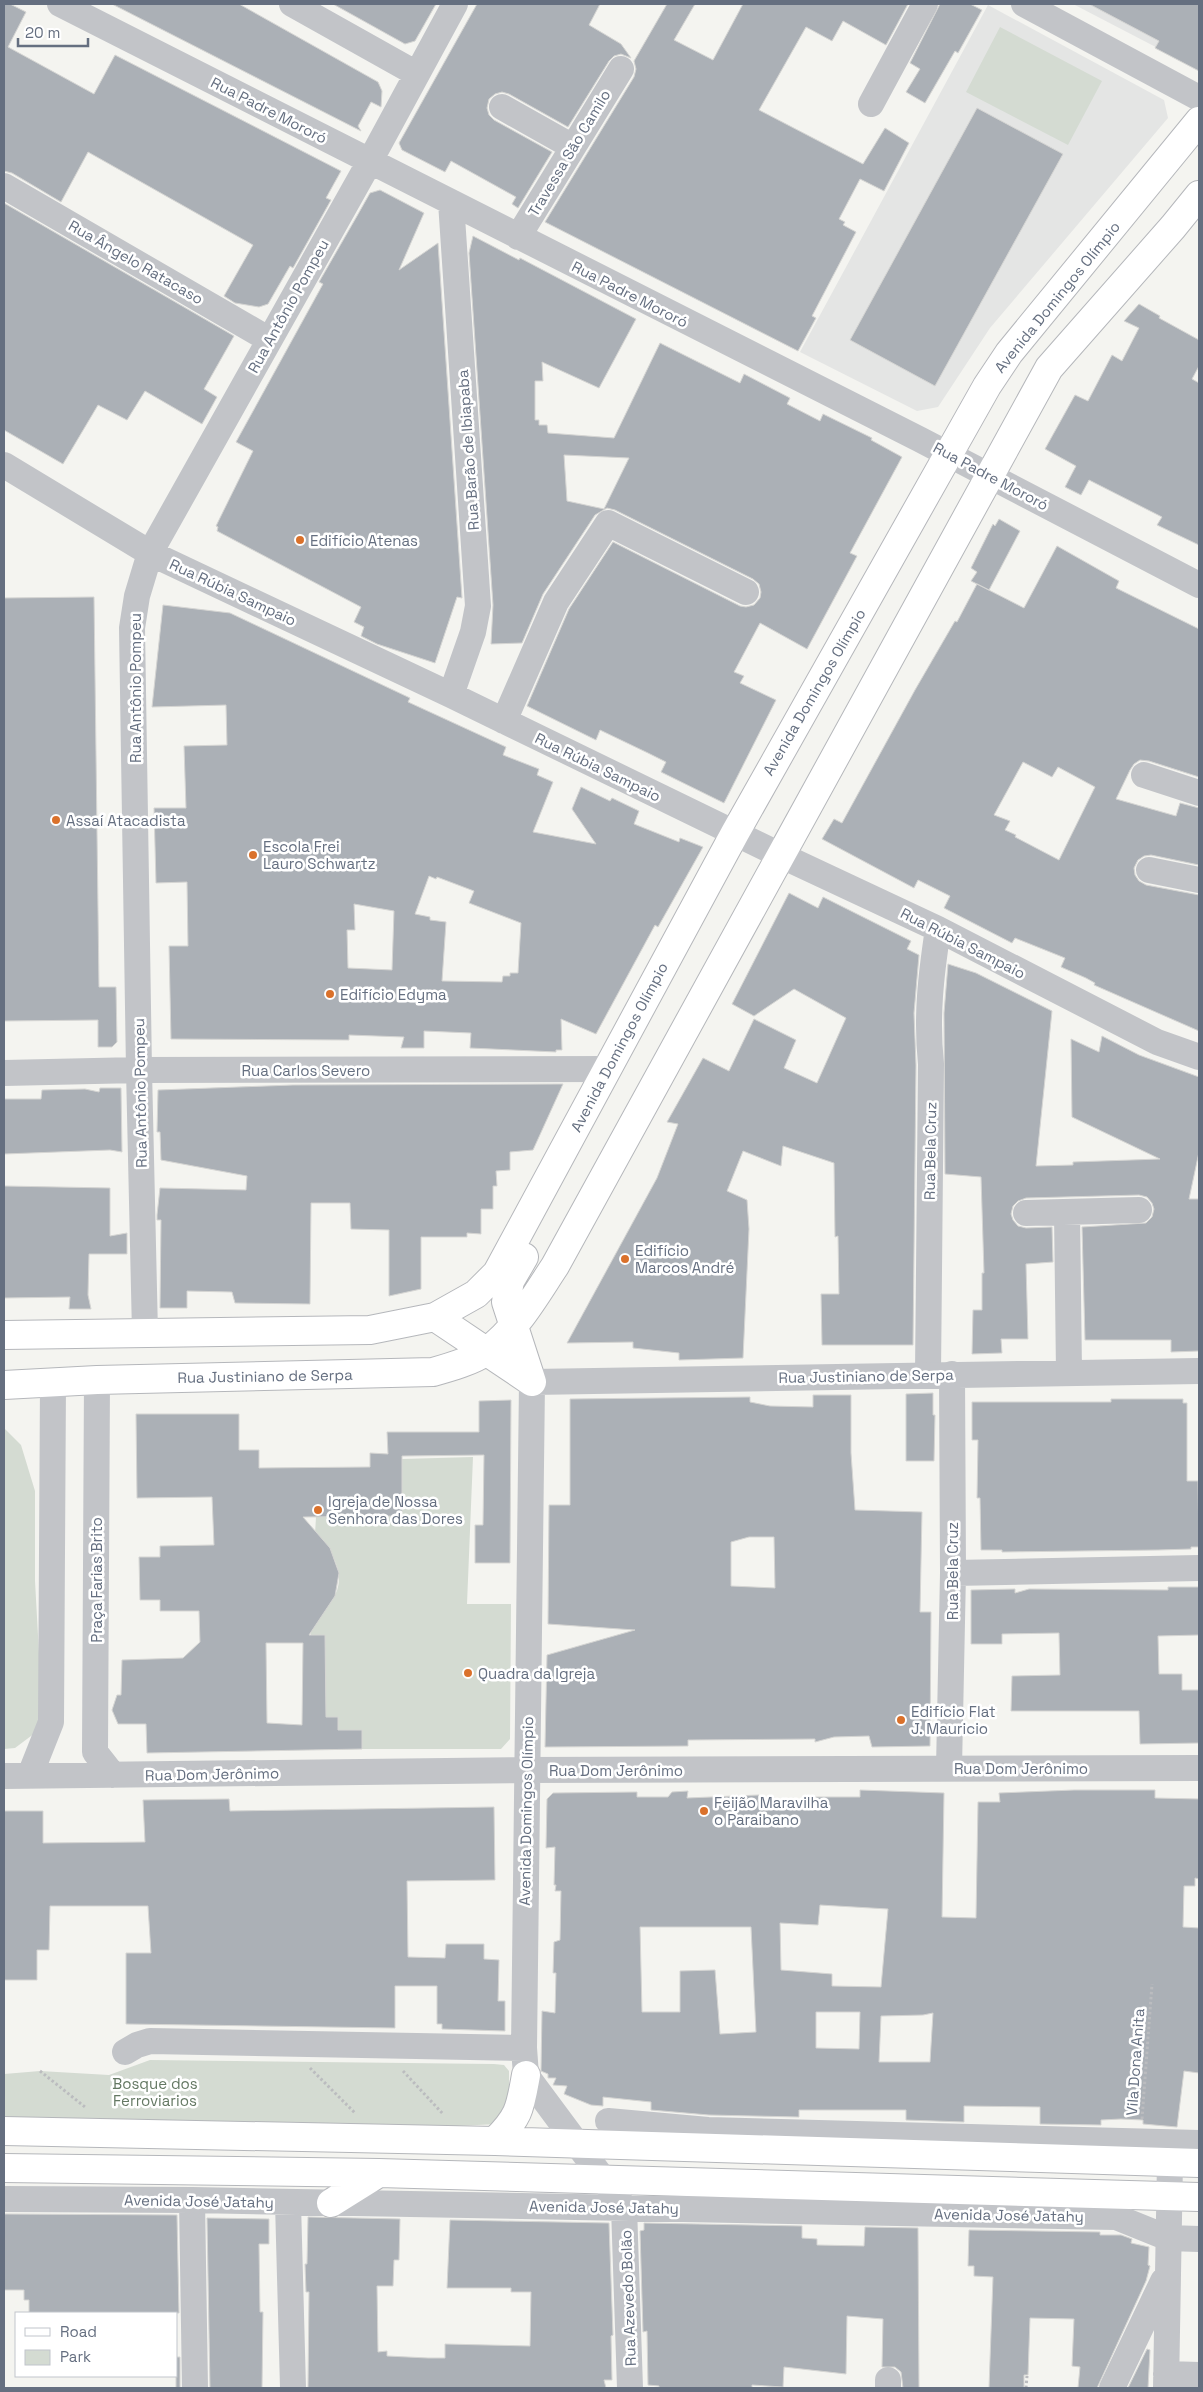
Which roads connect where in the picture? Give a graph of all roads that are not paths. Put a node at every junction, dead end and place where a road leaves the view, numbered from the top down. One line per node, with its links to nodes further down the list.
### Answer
1 (60, 4): 13 (street, Rua Padre Mororó)
2 (292, 4): 7 (street)
3 (455, 4): 7 (street, Rua Antônio Pompeu)
4 (925, 4): 9 (street)
5 (1024, 4): 8 (street)
6 (621, 69): 12 (street, Travessa São Camilo)
7 (417, 74): 13 (street, Rua Antônio Pompeu)
8 (1199, 98)
9 (872, 104)
10 (502, 107): 12 (street)
11 (1199, 121): 19 (main road, Avenida Domingos Olímpio)
12 (573, 147): 17 (street, Travessa São Camilo)
13 (370, 161): 16 (street, Rua Padre Mororó); 18 (street, Rua Antônio Pompeu)
14 (4, 186): 18 (street, Rua Ângelo Ratacaso)
15 (1199, 194): 21 (main road)
16 (451, 202): 17 (street, Rua Padre Mororó); 25 (street, Rua Barão de Ibiapaba)
17 (518, 237): 19 (street, Rua Padre Mororó)
18 (268, 339): 22 (street, Rua Antônio Pompeu)
19 (948, 454): 21 (street, Rua Padre Mororó); 29 (main road, Avenida Domingos Olímpio)
20 (4, 465): 22 (street, Rua Rúbia Sampaio)
21 (989, 475): 23 (street, Rua Padre Mororó); 30 (main road)
22 (150, 553): 25 (street, Rua Rúbia Sampaio); 36 (street, Rua Antônio Pompeu)
23 (1199, 585)
24 (746, 592): 26 (street)
25 (451, 695): 26 (street, Rua Rúbia Sampaio)
26 (504, 721): 29 (street, Rua Rúbia Sampaio)
27 (1144, 775): 28 (street)
28 (1199, 793)
29 (734, 833): 30 (street, Rua Rúbia Sampaio); 35 (main road, Avenida Domingos Olímpio)
30 (780, 855): 33 (street, Rua Rúbia Sampaio); 43 (main road)
31 (1149, 870): 32 (street)
32 (1199, 880)
33 (938, 929): 34 (street, Rua Rúbia Sampaio); 49 (street, Rua Bela Cruz)
34 (1199, 1057)
35 (608, 1069): 36 (street, Rua Carlos Severo); 38 (main road, Avenida Domingos Olímpio)
36 (139, 1070): 37 (street, Rua Carlos Severo); 44 (street, Rua Antônio Pompeu)
37 (4, 1073)
38 (581, 1117): 42 (main road, Avenida Domingos Olímpio); 43 (main road)
39 (1139, 1210): 40 (street)
40 (1067, 1212): 41 (street); 48 (street)
41 (1026, 1213)
42 (435, 1318): 44 (main road); 46 (main road)
43 (514, 1327): 46 (main road, Rua Justiniano de Serpa); 52 (main road)
44 (145, 1333): 45 (main road)
45 (4, 1336)
46 (486, 1352): 50 (main road, Rua Justiniano de Serpa); 52 (main road)
47 (1199, 1371): 48 (street, Rua Justiniano de Serpa)
48 (1069, 1372): 49 (street, Rua Justiniano de Serpa)
49 (940, 1374): 52 (street, Rua Justiniano de Serpa); 55 (street, Rua Bela Cruz)
50 (97, 1380): 51 (main road, Rua Justiniano de Serpa); 59 (street, Praça Farias Brito)
51 (53, 1382): 53 (main road, Rua Justiniano de Serpa); 61 (street)
52 (532, 1382): 58 (street, Avenida Domingos Olímpio)
53 (4, 1385)
54 (1199, 1568): 55 (street)
55 (953, 1573): 56 (street, Rua Bela Cruz)
56 (949, 1768): 57 (street, Rua Dom Jerônimo); 58 (street, Rua Dom Jerônimo)
57 (1199, 1768)
58 (526, 1770): 59 (street, Rua Dom Jerônimo); 62 (street, Avenida Domingos Olímpio)
59 (112, 1774): 61 (street, Rua Dom Jerônimo)
60 (4, 1776): 61 (street, Rua Dom Jerônimo)
61 (30, 1776)
62 (524, 2048): 63 (street); 64 (street, Avenida Domingos Olímpio)
63 (124, 2052)
64 (526, 2075): 68 (main road); 70 (street)
65 (608, 2121): 67 (street)
66 (4, 2131): 68 (main road)
67 (698, 2139): 69 (street); 70 (main road); 71 (main road)
68 (495, 2141): 70 (main road)
69 (1199, 2143)
70 (577, 2144): 75 (street)
71 (1170, 2162): 72 (main road); 76 (street)
72 (1199, 2162)
73 (4, 2168): 74 (main road, Avenida José Jatahy)
74 (379, 2172): 75 (main road, Avenida José Jatahy); 81 (main road)
75 (604, 2179): 76 (main road, Avenida José Jatahy); 82 (street)
76 (1169, 2196): 77 (main road, Avenida José Jatahy); 83 (street)
77 (1199, 2197)
78 (4, 2199): 79 (street, Avenida José Jatahy)
79 (192, 2200): 80 (street, Avenida José Jatahy); 88 (street)
80 (288, 2203): 81 (street, Avenida José Jatahy); 89 (street)
81 (331, 2203): 82 (street, Avenida José Jatahy)
82 (624, 2207): 83 (street, Avenida José Jatahy); 90 (street, Rua Azevedo Bolão)
83 (1168, 2238): 84 (street, Avenida José Jatahy); 85 (street)
84 (1199, 2239)
85 (1167, 2273): 87 (street); 91 (street)
86 (1199, 2375): 87 (street)
87 (1166, 2381)
88 (195, 2388)
89 (293, 2388)
90 (630, 2388)
91 (1112, 2388)

